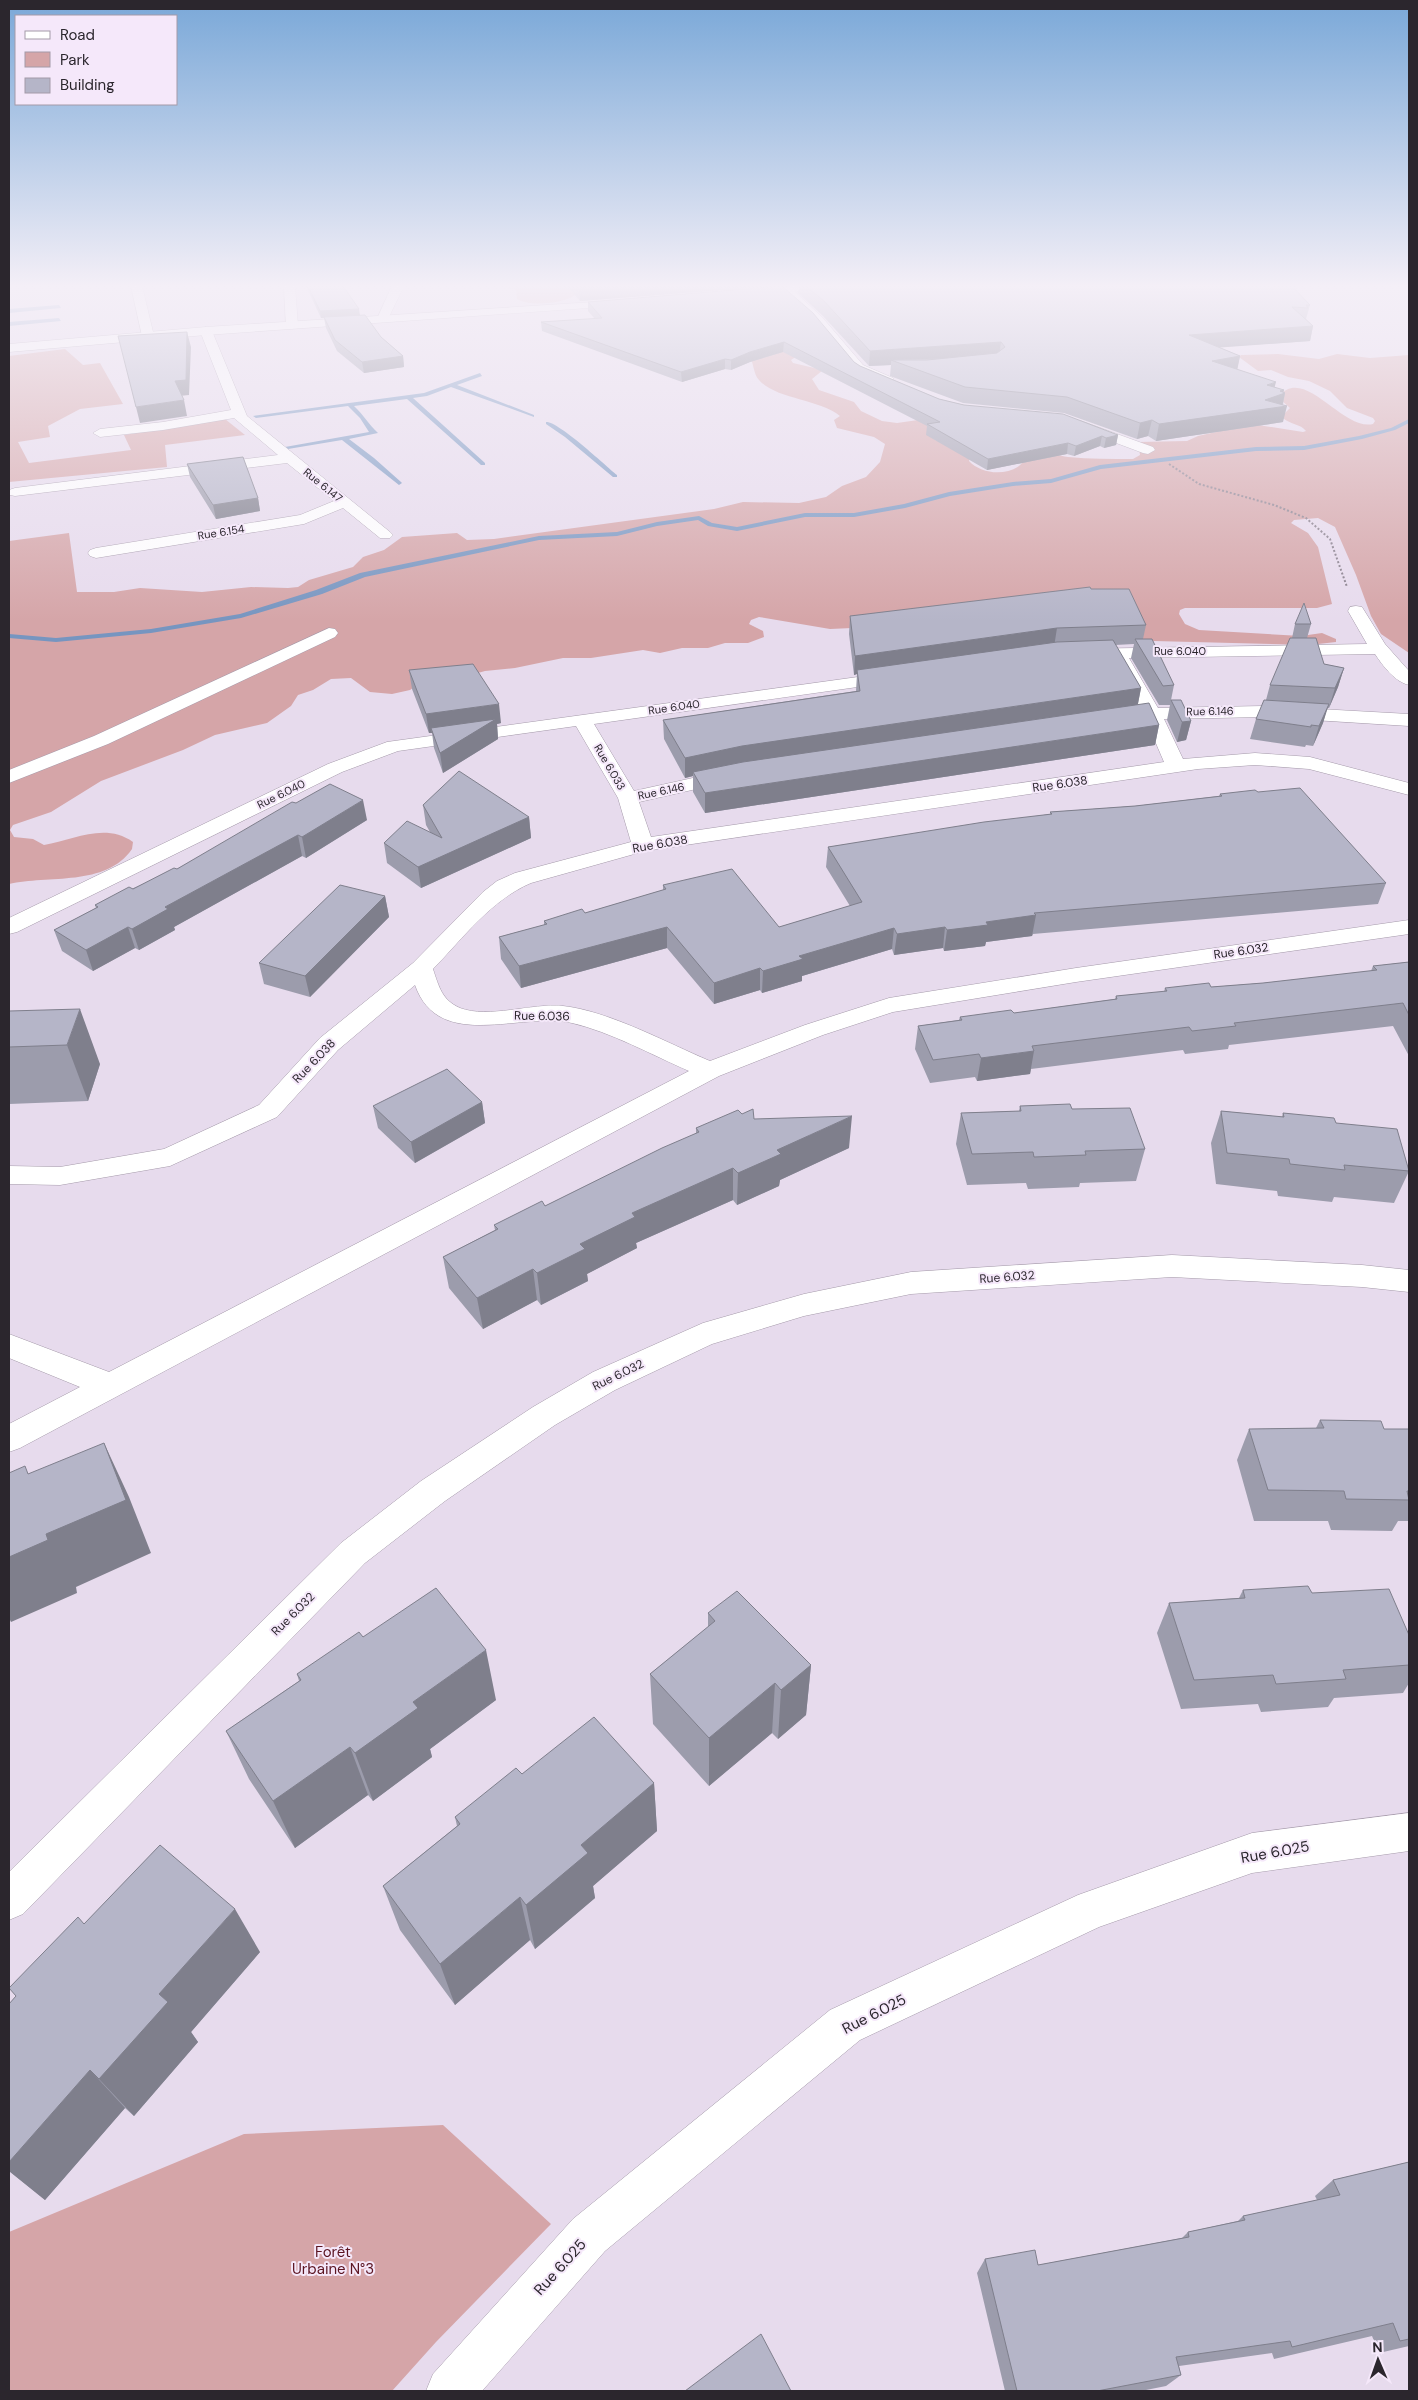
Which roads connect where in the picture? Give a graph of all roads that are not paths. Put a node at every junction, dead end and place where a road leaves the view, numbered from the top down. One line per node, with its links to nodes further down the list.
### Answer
1 (232, 398): 2 (street, Rue 6.147)
2 (238, 413): 4 (street); 6 (street, Rue 6.147)
3 (1070, 420): 5 (street)
4 (100, 433)
5 (1148, 450)
6 (290, 458): 7 (street); 8 (street, Rue 6.147)
7 (16, 492)
8 (344, 502): 9 (street, Rue 6.147); 10 (street, Rue 6.154)
9 (385, 535)
10 (96, 553)
11 (1356, 611): 13 (street)
12 (330, 633): 24 (street)
13 (1378, 649): 14 (street, Rue 6.040); 17 (street)
14 (1116, 652): 15 (street, Rue 6.040); 18 (street)
15 (1063, 654)
16 (913, 674): 19 (street, Rue 6.040)
17 (1409, 680)
18 (1152, 713): 20 (street, Rue 6.146); 21 (street, Rue 6.146); 22 (street)
19 (582, 720): 26 (street, Rue 6.033); 29 (street, Rue 6.040)
20 (1104, 720)
21 (1409, 720)
22 (1176, 766): 25 (street, Rue 6.038); 27 (street, Rue 6.038)
23 (752, 772): 26 (street, Rue 6.146)
24 (9, 777)
25 (1409, 789)
26 (628, 798): 27 (street, Rue 6.033)
27 (643, 845): 30 (street, Rue 6.038)
28 (1409, 926): 31 (street, Rue 6.032)
29 (9, 927)
30 (421, 968): 31 (street, Rue 6.036); 32 (street, Rue 6.038)
31 (710, 1070): 35 (street, Rue 6.032)
32 (9, 1176)
33 (1409, 1281): 38 (street, Rue 6.032)
34 (9, 1346): 35 (street)
35 (111, 1386): 36 (street, Rue 6.032)
36 (9, 1439)
37 (1409, 1832): 39 (street, Rue 6.025)
38 (9, 1900)
39 (450, 2391)

